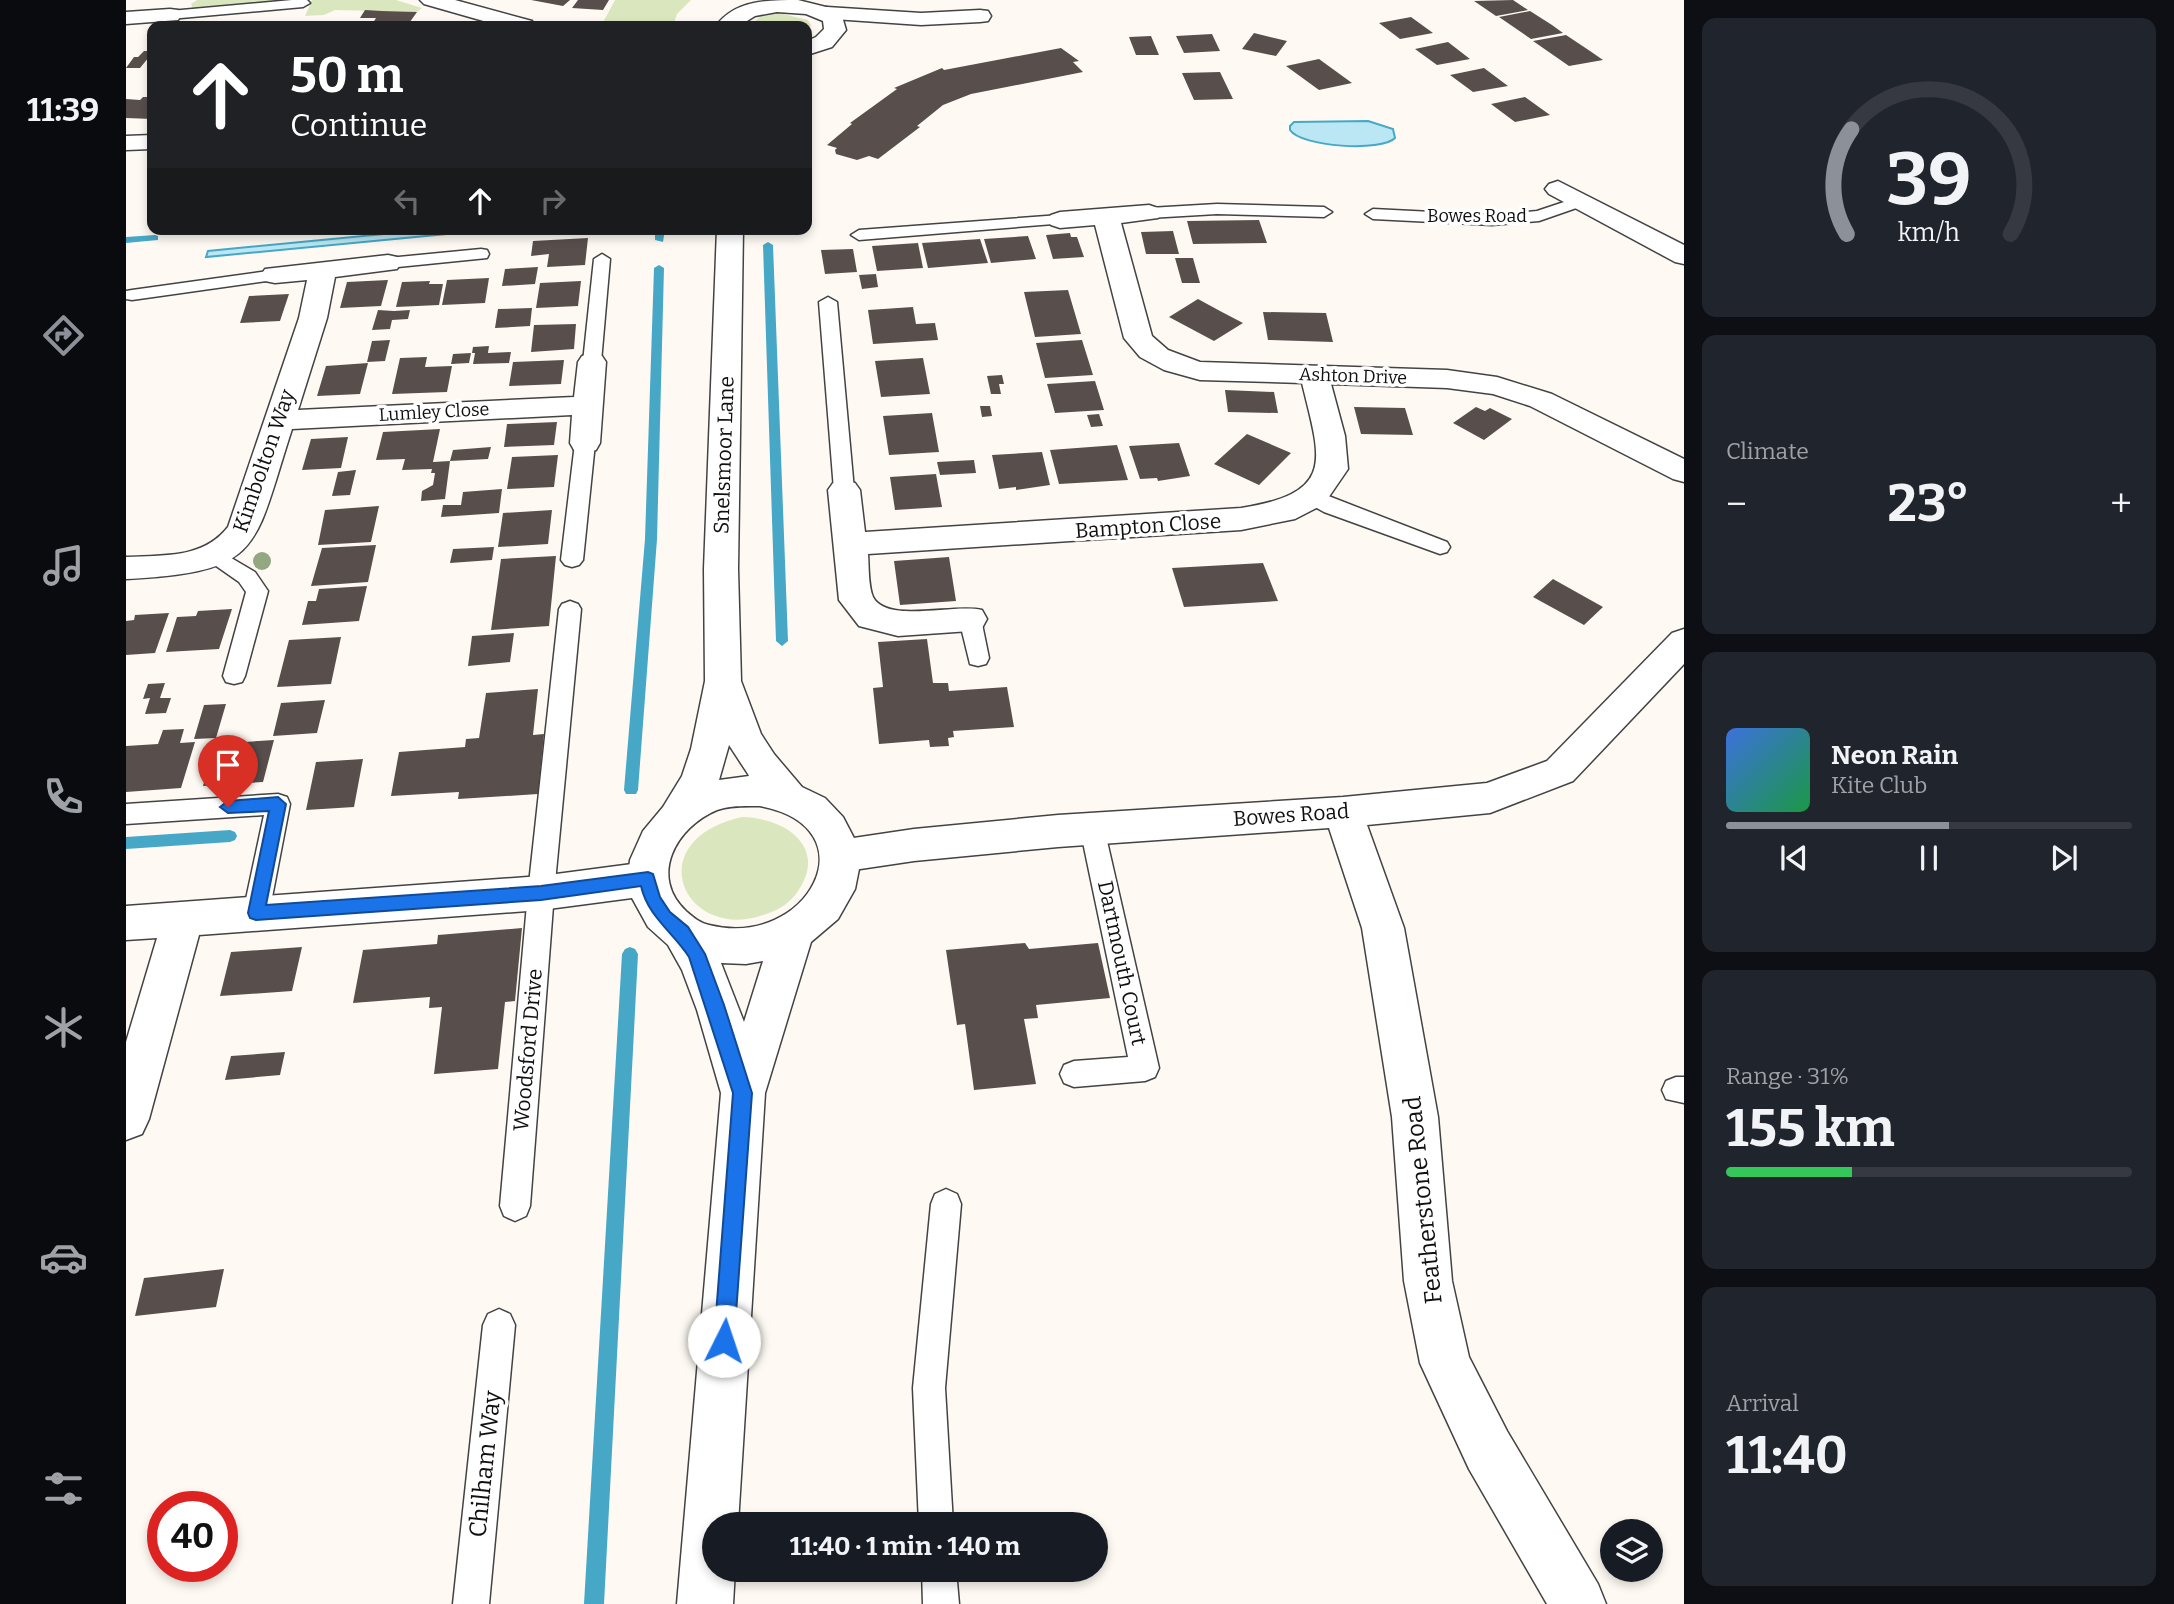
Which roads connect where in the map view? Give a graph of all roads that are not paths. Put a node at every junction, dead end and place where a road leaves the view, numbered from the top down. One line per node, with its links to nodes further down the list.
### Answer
1 (431, 0): 9 (street)
2 (303, 2): 4 (lane)
3 (813, 7): 5 (street); 8 (street); 10 (street)
4 (170, 15): 7 (street)
5 (731, 15)
6 (980, 16): 8 (street)
7 (126, 18)
8 (922, 19): 10 (street)
9 (482, 21)
10 (815, 46)
11 (147, 142): 12 (street)
12 (126, 143)
13 (1569, 196): 16 (lane, Bowes Road); 22 (street, Bowes Road)
14 (1324, 212): 15 (lane)
15 (1149, 213): 17 (street)
16 (1373, 214)
17 (1106, 217): 18 (street); 30 (street, Ashton Drive)
18 (1059, 220): 20 (lane)
19 (730, 235): 47 (street, Snelsmoor Lane)
20 (859, 235)
21 (481, 254): 24 (lane)
22 (1684, 256)
23 (603, 259): 29 (lane)
24 (388, 263): 25 (street)
25 (323, 270): 26 (street); 32 (street, Kimbolton Way)
26 (275, 275): 27 (lane)
27 (132, 295)
28 (828, 302): 35 (lane)
29 (592, 362): 31 (street)
30 (1314, 374): 34 (street, Ashton Drive); 36 (street, Bampton Close)
31 (588, 405): 32 (street, Lumley Close); 33 (street)
32 (279, 420): 39 (street, Kimbolton Way)
33 (584, 443): 40 (lane)
34 (1684, 472)
35 (844, 490): 37 (street)
36 (1312, 497): 37 (street, Bampton Close); 38 (lane)
37 (849, 544): 43 (street)
38 (1440, 547)
39 (216, 556): 41 (street, Kimbolton Way); 46 (lane)
40 (572, 561)
41 (126, 568)
42 (570, 609): 55 (lane, Woodsford Drive)
43 (970, 620): 45 (lane)
44 (1684, 642): 49 (street, Bowes Road)
45 (978, 658)
46 (234, 676)
47 (723, 681): 48 (street, Snelsmoor Lane); 51 (street, Snelsmoor Lane)
48 (788, 796): 51 (street); 53 (street)
49 (1343, 811): 52 (street, Bowes Road); 72 (street, Featherstone Road)
50 (126, 814): 56 (lane)
51 (678, 815): 54 (street)
52 (1092, 828): 53 (street, Bowes Road); 61 (lane, Dartmouth Court)
53 (840, 856): 60 (street)
54 (648, 879): 55 (street); 59 (street)
55 (541, 893): 56 (street); 65 (lane, Woodsford Drive)
56 (256, 913): 57 (street)
57 (183, 918): 58 (street); 63 (street)
58 (126, 923)
59 (682, 932): 60 (street); 62 (street)
60 (793, 933): 62 (street)
61 (1074, 1074)
62 (743, 1093): 70 (street)
63 (126, 1119)
64 (946, 1203): 67 (lane)
65 (515, 1206)
66 (499, 1325): 69 (lane, Chilham Way)
67 (935, 1512)
68 (940, 1582): 71 (lane)
69 (471, 1604)
70 (705, 1604)
71 (941, 1604)
72 (1578, 1604)

